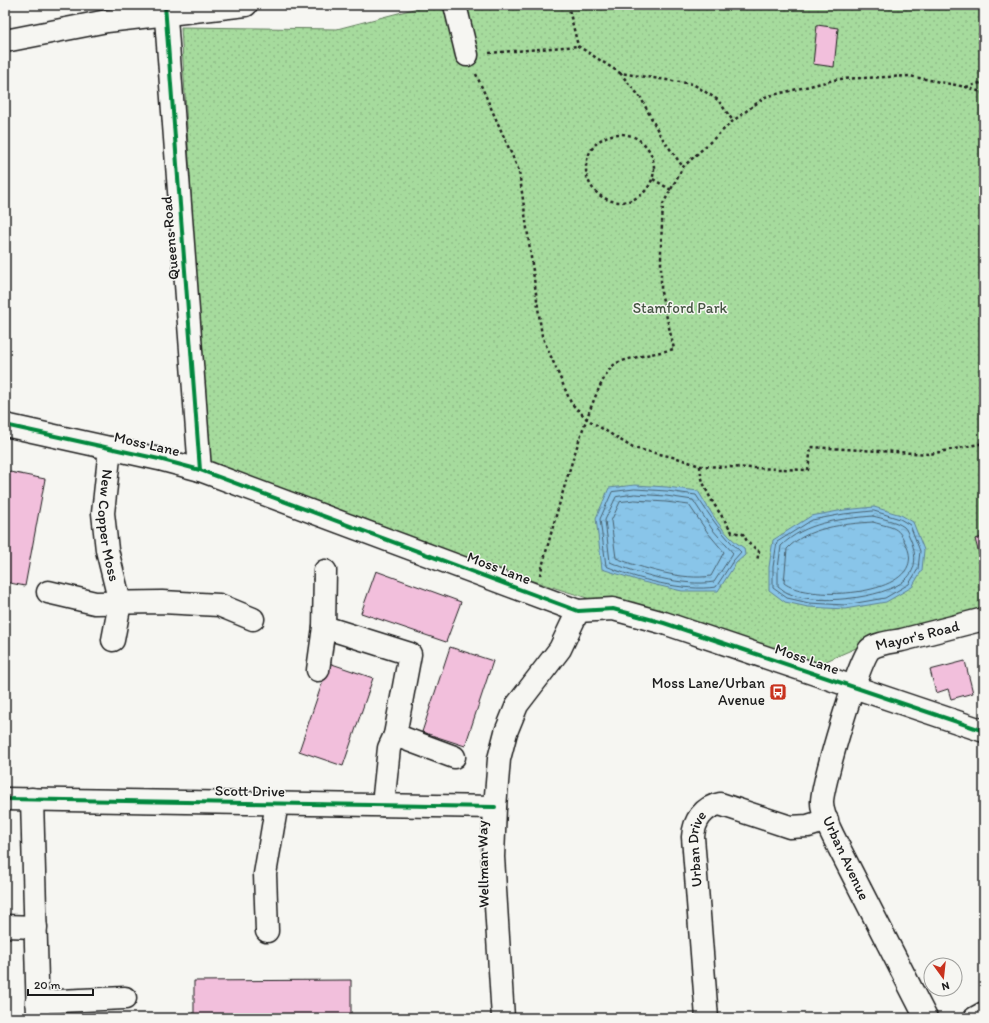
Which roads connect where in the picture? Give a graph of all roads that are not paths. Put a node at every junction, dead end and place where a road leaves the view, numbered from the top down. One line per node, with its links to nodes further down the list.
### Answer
1 (246, 5): 3 (street)
2 (455, 5): 5 (street)
3 (165, 10): 4 (street); 8 (street, Queens Road)
4 (5, 42)
5 (467, 55)
6 (5, 425): 7 (street, Moss Lane)
7 (110, 448): 8 (street, Moss Lane); 11 (street, New Copper Moss)
8 (200, 470): 12 (street, Moss Lane)
9 (325, 571): 15 (street)
10 (48, 592): 11 (street, New Copper Moss)
11 (120, 603): 13 (street, New Copper Moss); 16 (street, New Copper Moss)
12 (578, 611): 18 (street, Moss Lane); 26 (street, Wellman Way)
13 (253, 619)
14 (984, 619): 18 (street, Mayor's Road)
15 (324, 627): 17 (street); 20 (street)
16 (113, 640)
17 (318, 670)
18 (853, 688): 19 (street, Moss Lane); 27 (street, Urban Avenue)
19 (984, 731)
20 (395, 735): 21 (street); 25 (street)
21 (454, 757)
22 (5, 798): 23 (street, Scott Drive)
23 (32, 799): 24 (street, Scott Drive); 29 (street)
24 (277, 803): 25 (street, Scott Drive); 30 (street)
25 (383, 805): 26 (street, Scott Drive)
26 (495, 806): 34 (street, Wellman Way)
27 (827, 820): 35 (street, Urban Drive); 36 (street, Urban Avenue)
28 (5, 926): 29 (street)
29 (36, 927): 32 (street)
30 (267, 931)
31 (125, 998): 32 (street)
32 (38, 1010)
33 (984, 1013): 37 (street)
34 (503, 1018)
35 (706, 1018)
36 (926, 1018)
37 (975, 1018)

